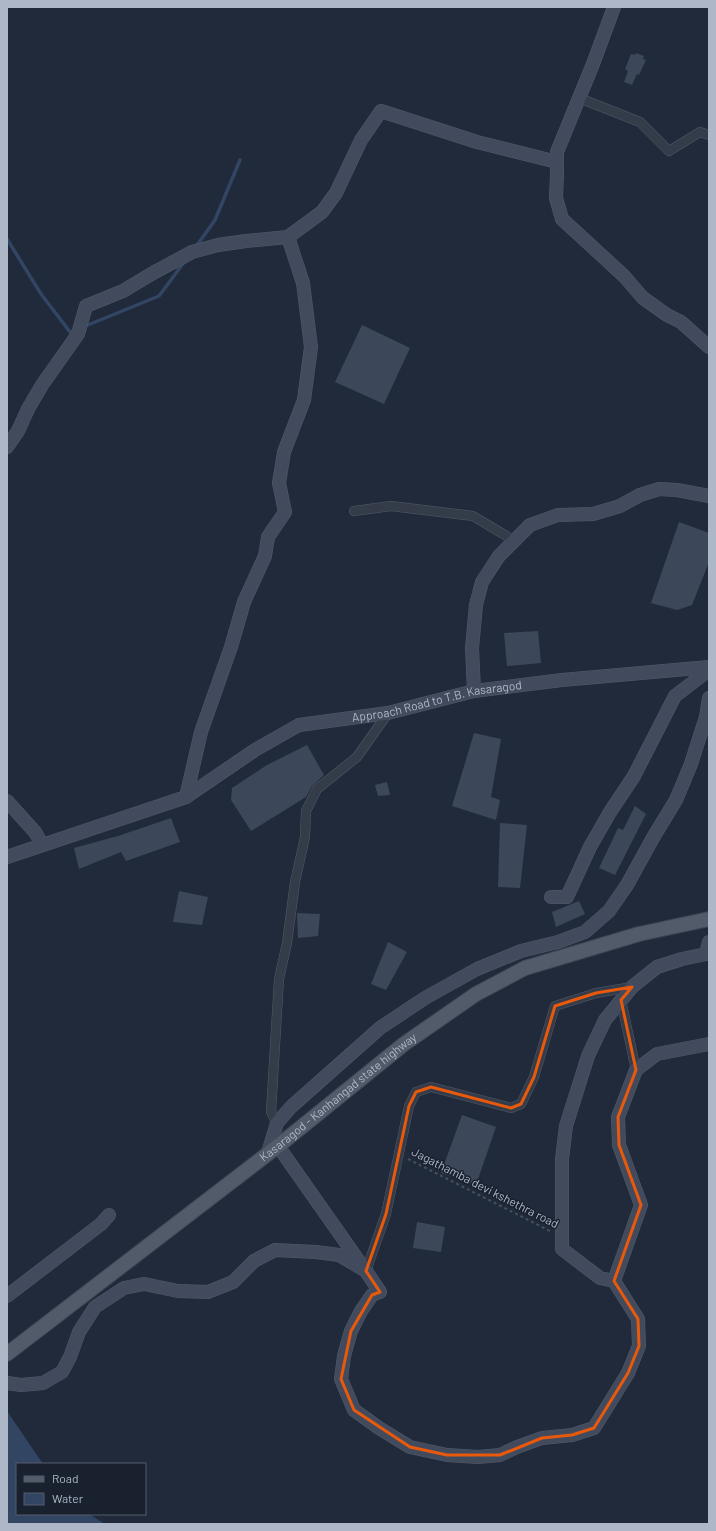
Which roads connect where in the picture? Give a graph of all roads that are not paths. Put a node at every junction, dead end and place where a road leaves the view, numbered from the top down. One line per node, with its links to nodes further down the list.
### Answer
1 (614, 7): 2 (street)
2 (579, 98): 3 (street); 4 (street)
3 (709, 135)
4 (557, 162): 5 (street); 6 (street)
5 (288, 237): 7 (street); 15 (street)
6 (709, 347)
7 (7, 447)
8 (709, 496): 10 (street)
9 (354, 511): 10 (street)
10 (513, 540): 12 (street)
11 (709, 668): 12 (street, Approach Road to T.B. Kasaragod); 19 (street)
12 (474, 691): 14 (street, Approach Road to T.B. Kasaragod)
13 (709, 698): 26 (street)
14 (388, 713): 15 (street, Approach Road to T.B. Kasaragod); 26 (street)
15 (186, 797): 17 (street, Approach Road to T.B. Kasaragod)
16 (7, 802): 17 (street)
17 (42, 844): 18 (street, Approach Road to T.B. Kasaragod)
18 (7, 857)
19 (551, 897)
20 (709, 919): 27 (main road, Kasaragod - Kanhangad state highway)
21 (709, 942): 22 (street)
22 (632, 987): 23 (street); 29 (street)
23 (621, 1000): 25 (street); 30 (street)
24 (709, 1044): 25 (street)
25 (636, 1070): 30 (street)
26 (277, 1123): 27 (street)
27 (273, 1150): 29 (street); 32 (main road, Kasaragod - Kanhangad state highway)
28 (110, 1215): 31 (street)
29 (366, 1271): 30 (street); 33 (street)
30 (614, 1281)
31 (7, 1296)
32 (7, 1354)
33 (7, 1383)

